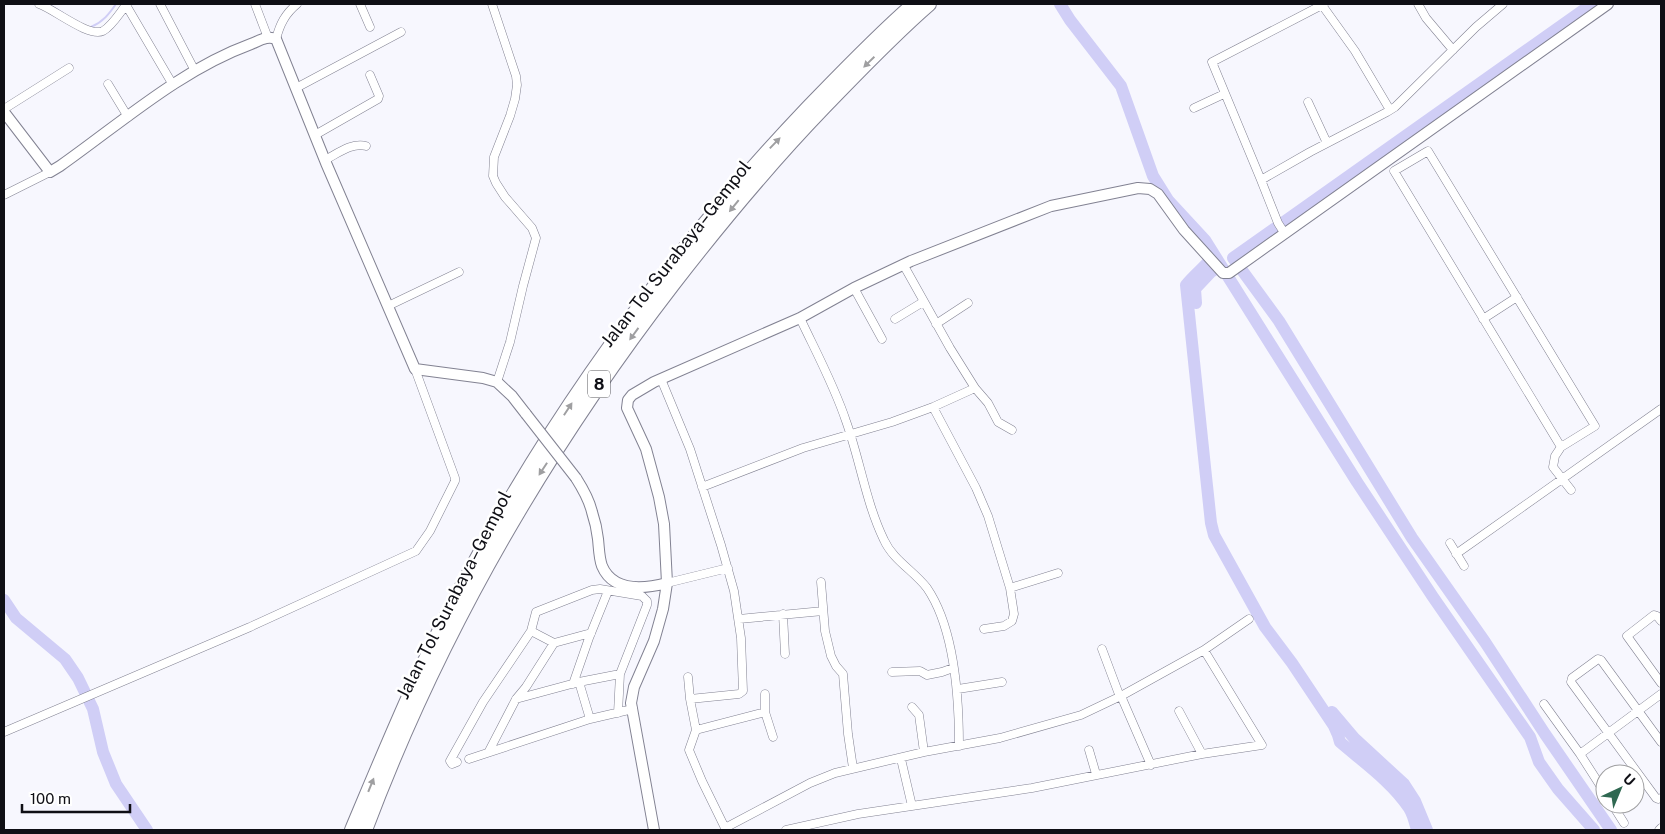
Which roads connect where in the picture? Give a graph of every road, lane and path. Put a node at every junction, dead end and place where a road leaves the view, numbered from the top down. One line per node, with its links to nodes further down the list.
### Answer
1 (38, 4): 2 (street)
2 (126, 4): 22 (street)
3 (160, 4): 19 (street)
4 (255, 4): 16 (street)
5 (297, 4): 16 (street)
6 (360, 4): 14 (street)
7 (492, 4): 52 (street)
8 (914, 4): 127 (highway, Jalan Tol Surabaya–Gempol / 8, one-way to 8)
9 (929, 4): 128 (highway, Jalan Tol Surabaya–Gempol / 8, one-way to 128)
10 (1323, 4): 24 (street); 28 (street)
11 (1418, 4): 17 (street)
12 (1503, 4): 17 (street)
13 (1608, 4): 37 (street)
14 (370, 27)
15 (400, 32): 23 (street)
16 (272, 38): 19 (street); 23 (street)
17 (1453, 50): 28 (street)
18 (69, 68): 27 (street)
19 (195, 71): 22 (street)
20 (370, 75): 30 (street)
21 (108, 84): 29 (street)
22 (173, 85): 29 (street)
23 (299, 86): 30 (street)
24 (1224, 94): 26 (street); 35 (street)
25 (1308, 102): 31 (street)
26 (1194, 108)
27 (4, 110): 34 (street)
28 (1390, 110): 31 (street)
29 (128, 117): 34 (street)
30 (315, 135): 33 (street)
31 (1328, 142): 35 (street)
32 (366, 146): 33 (street)
33 (329, 158): 43 (street)
34 (50, 172): 36 (street)
35 (1261, 180): 37 (street)
36 (4, 195)
37 (1284, 232): 38 (street)
38 (903, 264): 40 (street); 42 (street)
39 (459, 272): 43 (street)
40 (854, 288): 45 (street); 49 (street)
41 (1517, 297): 47 (street); 47 (street); 58 (street)
42 (923, 302): 46 (street); 48 (street)
43 (392, 304): 50 (street)
44 (968, 304): 48 (street)
45 (800, 318): 51 (street); 57 (street)
46 (894, 319)
47 (1484, 319): 58 (street)
48 (936, 324): 53 (street)
49 (882, 339)
50 (416, 369): 52 (street); 105 (street)
51 (662, 379): 60 (street); 68 (street)
52 (497, 382): 68 (street, bridge)
53 (975, 388): 54 (street); 56 (street)
54 (933, 407): 57 (street); 69 (street)
55 (1661, 409): 59 (street)
56 (1012, 430)
57 (851, 435): 60 (street); 83 (street)
58 (1560, 447): 59 (street)
59 (1562, 479): 61 (street); 63 (street)
60 (702, 487): 65 (street)
61 (1570, 490)
62 (1450, 543): 63 (street)
63 (1456, 554): 64 (street)
64 (1464, 566)
65 (728, 568): 68 (street); 73 (street)
66 (1058, 573): 69 (street)
67 (821, 582): 71 (street)
68 (667, 584): 98 (street)
69 (1010, 588): 76 (street)
70 (608, 591): 77 (street); 78 (street); 85 (street)
71 (824, 611): 72 (street); 119 (street)
72 (783, 614): 73 (street); 82 (street)
73 (739, 618): 95 (street)
74 (1249, 619): 81 (street)
75 (1661, 621): 89 (street)
76 (984, 629)
77 (531, 631): 79 (street); 117 (street)
78 (590, 633): 79 (street); 88 (street)
79 (554, 643): 94 (street)
80 (1102, 649): 93 (street)
81 (1204, 650): 93 (street); 113 (street)
82 (786, 654)
83 (953, 668): 84 (street); 90 (street)
84 (892, 672)
85 (620, 674): 88 (street); 102 (street)
86 (688, 677): 95 (street)
87 (1002, 682): 90 (street)
88 (576, 683): 94 (street); 103 (street)
89 (1661, 683)
90 (958, 690): 109 (street)
91 (765, 694): 100 (street)
92 (1661, 694): 101 (street)
93 (1120, 696): 109 (street); 118 (street)
94 (516, 699): 111 (street)
95 (690, 699): 104 (street)
96 (1544, 704): 114 (street)
97 (912, 707): 112 (street)
98 (633, 710): 102 (street); 129 (street)
99 (1179, 711): 113 (street)
100 (765, 712): 104 (street); 107 (street)
101 (1639, 712): 106 (street); 106 (street); 108 (street)
102 (618, 713): 103 (street)
103 (590, 719): 111 (street)
104 (696, 730): 126 (street)
105 (4, 732)
106 (1609, 733): 114 (street); 122 (street)
107 (773, 737)
108 (1661, 742)
109 (959, 746): 112 (street)
110 (1089, 750): 120 (street)
111 (489, 751): 115 (street)
112 (924, 752): 116 (street)
113 (1202, 754): 118 (street)
114 (1580, 754): 121 (street)
115 (469, 759)
116 (901, 759): 119 (street); 123 (street)
117 (457, 762)
118 (1151, 765): 120 (street)
119 (853, 768): 126 (street)
120 (1096, 774): 123 (street)
121 (1595, 777)
122 (1661, 798)
123 (912, 806): 130 (street)
124 (1618, 814): 125 (street)
125 (1624, 823)
126 (725, 829)
127 (352, 830)
128 (365, 830)
129 (654, 830)
130 (786, 830)

